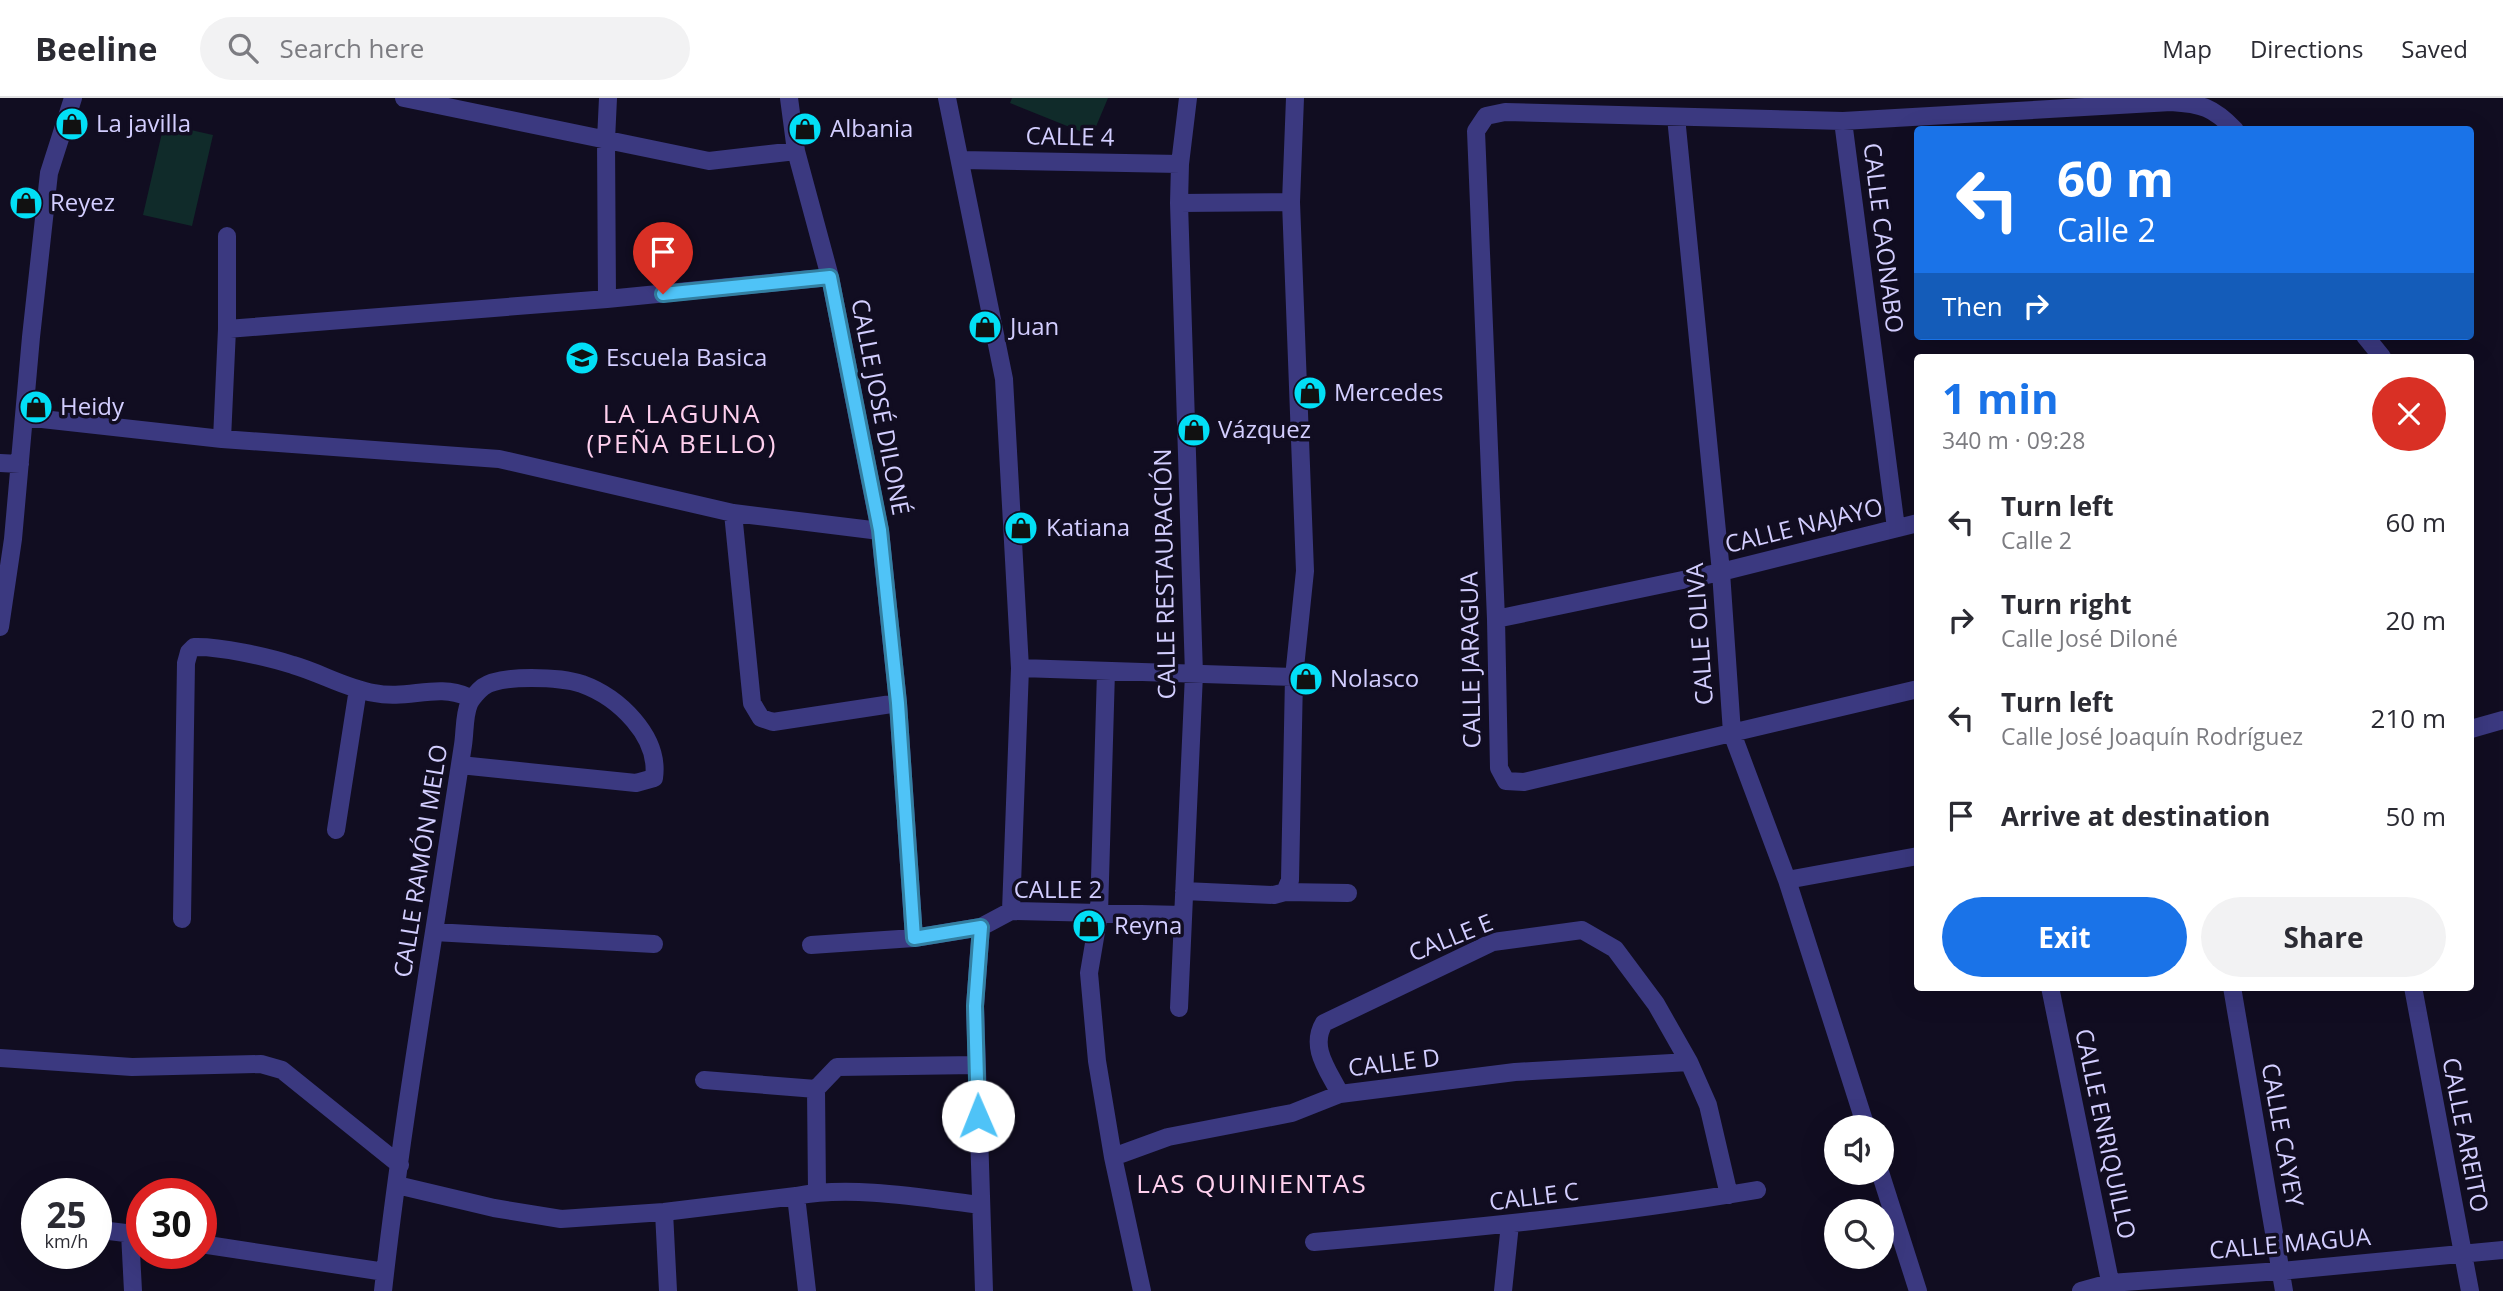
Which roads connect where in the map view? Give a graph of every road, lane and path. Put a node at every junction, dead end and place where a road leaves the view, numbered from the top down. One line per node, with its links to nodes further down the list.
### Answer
1 (73, 98): 23 (street)
2 (404, 98): 11 (street)
3 (608, 98): 11 (street)
4 (789, 98): 12 (street, CALLE JOSÉ DILONÉ)
5 (947, 98): 13 (street)
6 (1188, 98): 14 (street, CALLE RESTAURACIÓN)
7 (1296, 98): 15 (street)
8 (1676, 117): 9 (street); 31 (street, CALLE OLIVA); 32 (street, CALLE JARAGUA)
9 (1843, 121): 10 (street); 29 (street, CALLE CAONABO)
10 (2231, 126)
11 (606, 140): 12 (street); 19 (street)
12 (796, 151): 18 (street, CALLE JOSÉ DILONÉ)
13 (960, 160): 14 (street, CALLE 4); 34 (street)
14 (1180, 164): 16 (street, CALLE RESTAURACIÓN)
15 (1291, 202): 16 (street); 37 (street)
16 (1179, 203): 36 (street, CALLE RESTAURACIÓN)
17 (227, 236): 20 (street)
18 (830, 277): 19 (street); 30 (street, CALLE JOSÉ DILONÉ)
19 (607, 299): 20 (street)
20 (227, 329): 24 (street)
21 (2368, 340): 22 (street)
22 (2380, 354)
23 (24, 417): 24 (street); 26 (street)
24 (222, 439): 27 (street)
25 (0, 463): 26 (street)
26 (20, 464): 33 (street)
27 (733, 513): 30 (street); 41 (street)
28 (1914, 524): 29 (street, CALLE NAJAYO)
29 (1896, 528): 31 (street, CALLE NAJAYO)
30 (880, 530): 41 (street, CALLE JOSÉ DILONÉ)
31 (1721, 572): 32 (street, CALLE NAJAYO); 44 (street, CALLE OLIVA)
32 (1496, 620): 44 (street, CALLE JARAGUA)
33 (0, 627)
34 (1020, 668): 35 (street); 52 (street)
35 (1106, 671): 36 (street); 53 (street)
36 (1194, 674): 37 (street); 49 (street, CALLE RESTAURACIÓN)
37 (1294, 677): 50 (street)
38 (358, 689): 40 (street); 46 (street); 55 (street)
39 (1914, 690): 44 (street, CALLE JARAGUA)
40 (469, 703): 45 (street, CALLE RAMÓN MELO); 45 (street)
41 (898, 703): 58 (street, CALLE JOSÉ DILONÉ)
42 (2503, 720): 43 (street)
43 (2474, 728)
44 (1732, 733): 48 (street, CALLE OLIVA)
45 (460, 765): 57 (street, CALLE RAMÓN MELO)
46 (336, 830)
47 (1914, 857): 48 (street)
48 (1787, 880): 71 (street, CALLE OLIVA)
49 (1184, 891): 50 (street); 54 (street, CALLE RESTAURACIÓN)
50 (1285, 892): 51 (street)
51 (1348, 893)
52 (1011, 911): 53 (street, CALLE 2); 56 (street, CALLE 2)
53 (1099, 915): 54 (street, CALLE 2); 72 (street)
54 (1183, 915): 64 (street, CALLE RESTAURACIÓN)
55 (182, 919)
56 (981, 927): 58 (street, CALLE 2); 67 (street)
57 (434, 932): 59 (street); 73 (street, CALLE RAMÓN MELO)
58 (914, 938): 60 (street, CALLE 2)
59 (654, 944)
60 (811, 946)
61 (2051, 991): 90 (street, CALLE ENRIQUILLO)
62 (2232, 991): 88 (street, CALLE CAYEY)
63 (2414, 991): 86 (street, CALLE AREITO)
64 (1179, 1008)
65 (0, 1058): 73 (street)
66 (1689, 1062): 70 (street, CALLE D); 70 (street, CALLE E); 78 (street, CALLE E)
67 (976, 1065): 69 (street); 80 (street)
68 (704, 1080): 69 (street)
69 (816, 1088): 77 (street)
70 (1340, 1094): 72 (street, CALLE D)
71 (1862, 1115)
72 (1113, 1157): 96 (street)
73 (400, 1165): 74 (street, CALLE RAMÓN MELO)
74 (397, 1185): 81 (street); 89 (street, CALLE RAMÓN MELO)
75 (1885, 1185): 98 (street)
76 (1757, 1190): 78 (street, CALLE C)
77 (817, 1192): 79 (street); 80 (street)
78 (1729, 1195): 82 (street, CALLE C)
79 (796, 1196): 81 (street); 94 (street)
80 (980, 1205): 95 (street)
81 (664, 1212): 93 (street)
82 (1510, 1224): 83 (street, CALLE C); 97 (street)
83 (1314, 1242)
84 (217, 1246): 89 (street)
85 (2503, 1250): 86 (street, CALLE MAGUA)
86 (2463, 1254): 88 (street, CALLE MAGUA); 101 (street, CALLE AREITO)
87 (134, 1269): 91 (street)
88 (2280, 1270): 90 (street, CALLE MAGUA); 100 (street, CALLE CAYEY)
89 (385, 1272): 92 (street, CALLE RAMÓN MELO)
90 (2111, 1287): 99 (street, CALLE MAGUA)
91 (133, 1291)
92 (383, 1291)
93 (668, 1291)
94 (807, 1291)
95 (984, 1291)
96 (1142, 1291)
97 (1503, 1291)
98 (1918, 1291)
99 (2081, 1291)
100 (2284, 1291)
101 (2470, 1291)

